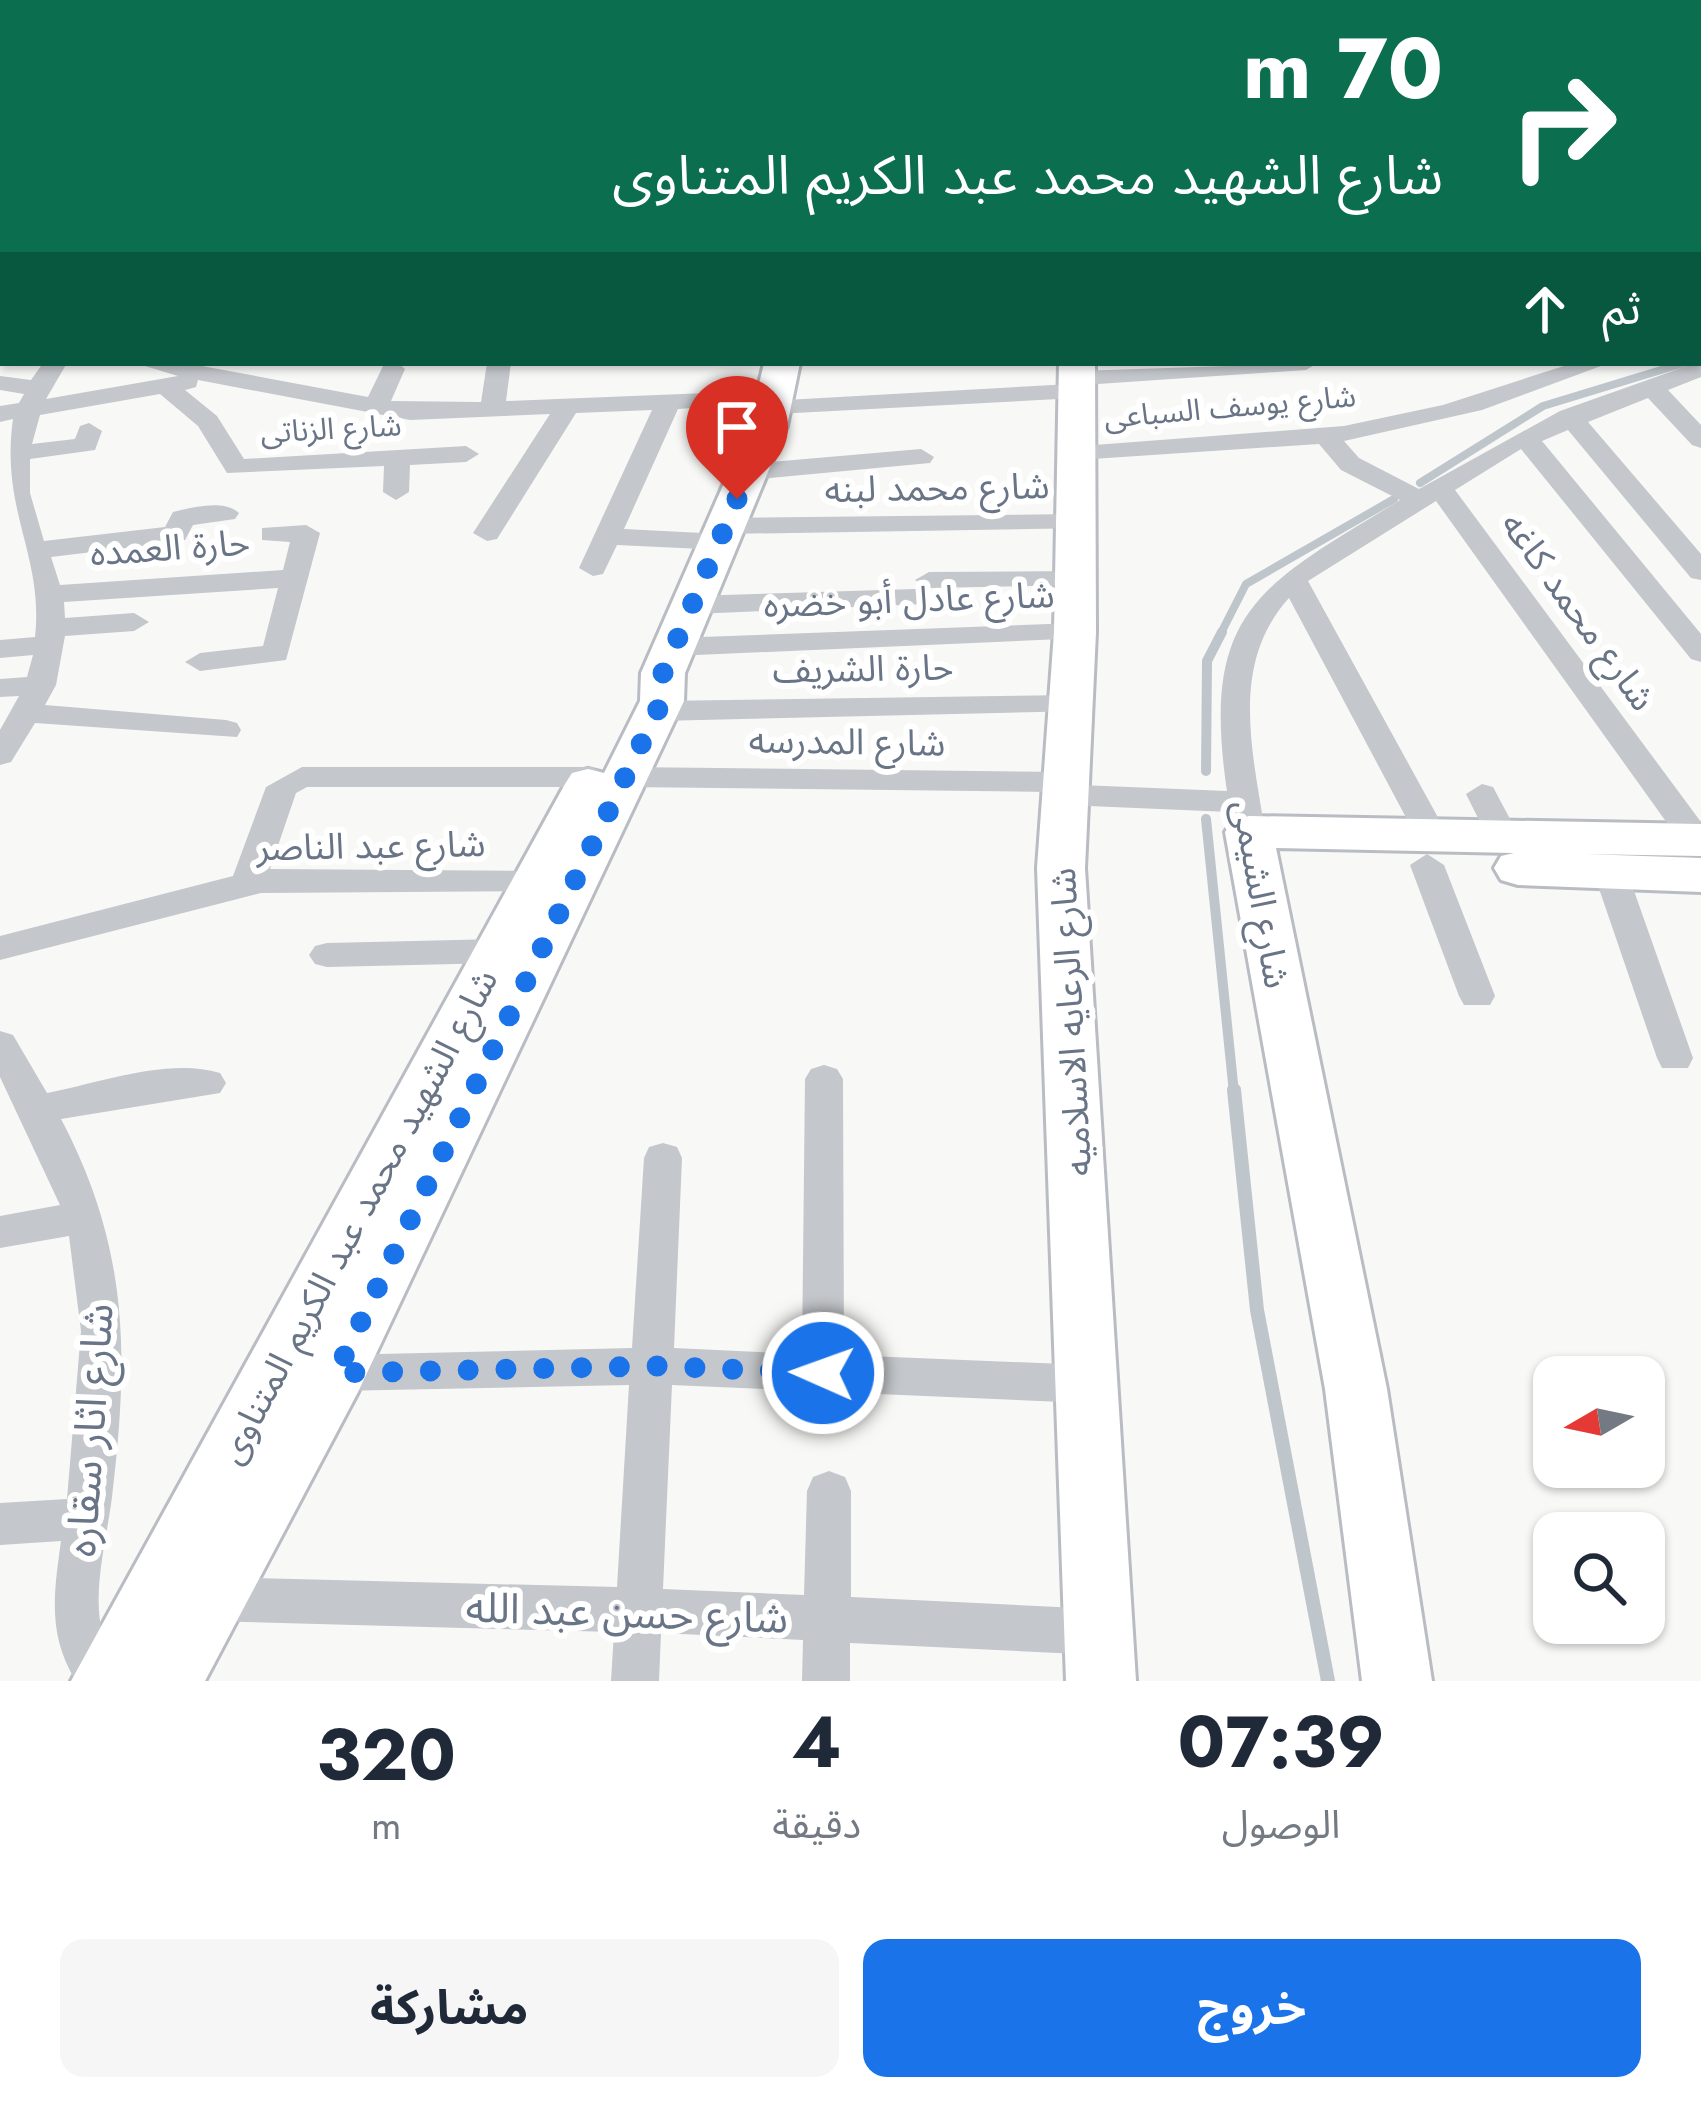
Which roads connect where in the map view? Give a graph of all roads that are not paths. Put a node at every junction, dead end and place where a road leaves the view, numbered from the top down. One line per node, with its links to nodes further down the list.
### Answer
1 (53, 366): 17 (street)
2 (165, 366): 10 (street)
3 (499, 366): 20 (street)
4 (806, 366): 14 (street)
5 (1587, 366): 23 (street, شارع يوسف السباعى)
6 (1191, 367): 11 (street)
7 (1701, 368): 15 (street, شارع الشيمى)
8 (393, 369): 19 (street)
9 (254, 371): 10 (street); 19 (street)
10 (220, 375): 13 (street)
11 (1077, 377): 24 (street); 27 (street, شارع الرعايه الاسلاميه)
12 (0, 383): 17 (street)
13 (165, 386): 17 (street); 30 (street, شارع الزناتى)
14 (771, 386): 16 (street); 24 (street); 31 (street); 38 (street)
15 (1651, 386): 21 (street, شارع الشيمى); 26 (street)
16 (668, 402): 18 (street); 39 (street)
17 (21, 405): 28 (street)
18 (567, 407): 20 (street); 36 (street)
19 (375, 408): 20 (street)
20 (492, 412)
21 (1569, 416): 25 (street, شارع الشيمى); 42 (street)
22 (89, 431): 28 (street)
23 (1325, 435): 27 (street, شارع يوسف السباعى); 33 (street)
24 (918, 437): 31 (street)
25 (1525, 437): 33 (street, شارع الشيمى); 52 (street)
26 (1701, 440)
27 (1077, 452): 35 (street, شارع الرعايه الاسلاميه)
28 (17, 453): 40 (street)
29 (466, 454): 30 (street, شارع الزناتى)
30 (397, 458): 32 (street)
31 (749, 472): 38 (street)
32 (396, 492)
33 (1428, 493): 44 (street, شارع الشيمى); 64 (street, شارع محمد كاغه)
34 (225, 513): 40 (street)
35 (1076, 521): 38 (street, شارع محمد لبنه); 45 (street, شارع الرعايه الاسلاميه)
36 (487, 532)
37 (272, 534): 43 (street, حارة العمده)
38 (714, 534): 39 (street, شارع محمد لبنه); 47 (street, شارع الشهيد محمد عبد الكريم المتناوى)
39 (608, 536): 41 (street)
40 (21, 542): 46 (street)
41 (593, 568)
42 (1701, 572)
43 (295, 578): 46 (street, حارة العمده); 53 (street, حارة العمده)
44 (1292, 578): 62 (street, شارع الشيمى); 63 (street)
45 (1075, 579): 47 (street); 49 (street, شارع الرعايه الاسلاميه)
46 (49, 594): 50 (street)
47 (693, 605): 54 (street, شارع الشهيد محمد عبد الكريم المتناوى)
48 (134, 622): 50 (street)
49 (1075, 632): 54 (street, شارع عادل أبو خضره); 57 (street, شارع الرعايه الاسلاميه)
50 (50, 636): 51 (street); 56 (street)
51 (0, 650)
52 (1701, 652)
53 (200, 662)
54 (665, 677): 57 (street, حارة الشريف); 60 (street, شارع الشهيد محمد عبد الكريم المتناوى)
55 (0, 688): 56 (street)
56 (34, 699): 58 (street); 59 (street)
57 (1070, 704): 61 (street, شارع الرعايه الاسلاميه)
58 (226, 730)
59 (1, 753)
60 (609, 777): 61 (street, شارع المدرسه); 66 (street, شارع الشهيد محمد عبد الكريم المتناوى); 67 (street, شارع المدرسه); 81 (street, شارع الشهيد محمد عبد الكريم المتناوى)
61 (1065, 789): 62 (street, شارع المدرسه); 83 (street, شارع الرعايه الاسلاميه)
62 (1248, 826): 63 (street); 96 (street, شارع الشيمى)
63 (1428, 848): 64 (street); 65 (street); 71 (street)
64 (1700, 852): 65 (street)
65 (1610, 872): 73 (street)
66 (536, 883): 67 (street, شارع عبد الناصر); 69 (street, شارع الشهيد محمد عبد الكريم المتناوى)
67 (248, 884): 68 (street, شارع عبد الناصر)
68 (0, 948)
69 (499, 951): 70 (street); 87 (street, شارع الشهيد محمد عبد الكريم المتناوى)
70 (327, 955)
71 (1477, 996)
72 (0, 1045): 76 (street, شارع اثار سقاره)
73 (1676, 1058)
74 (824, 1078): 82 (street)
75 (207, 1083): 76 (street)
76 (37, 1109): 78 (street, شارع اثار سقاره)
77 (663, 1158): 80 (street)
78 (80, 1218): 79 (street); 85 (street, شارع اثار سقاره)
79 (0, 1232)
80 (656, 1366): 81 (street); 82 (street); 89 (street)
81 (336, 1373): 88 (street, شارع الشهيد محمد عبد الكريم المتناوى)
82 (823, 1373): 83 (street)
83 (1087, 1384): 91 (street, شارع الرعايه الاسلاميه)
84 (830, 1491): 90 (street)
85 (86, 1519): 86 (street); 92 (street, شارع اثار سقاره)
86 (0, 1525)
87 (154, 1594): 88 (street, شارع حسن عبد الله); 92 (street, شارع الشهيد محمد عبد الكريم المتناوى)
88 (212, 1599): 89 (street, شارع حسن عبد الله); 93 (street, شارع الشهيد محمد عبد الكريم المتناوى)
89 (642, 1610): 90 (street, شارع حسن عبد الله); 94 (street)
90 (827, 1619): 91 (street, شارع حسن عبد الله); 95 (street)
91 (1100, 1656)
92 (107, 1681)
93 (167, 1681)
94 (635, 1681)
95 (826, 1681)
96 (1397, 1681)

